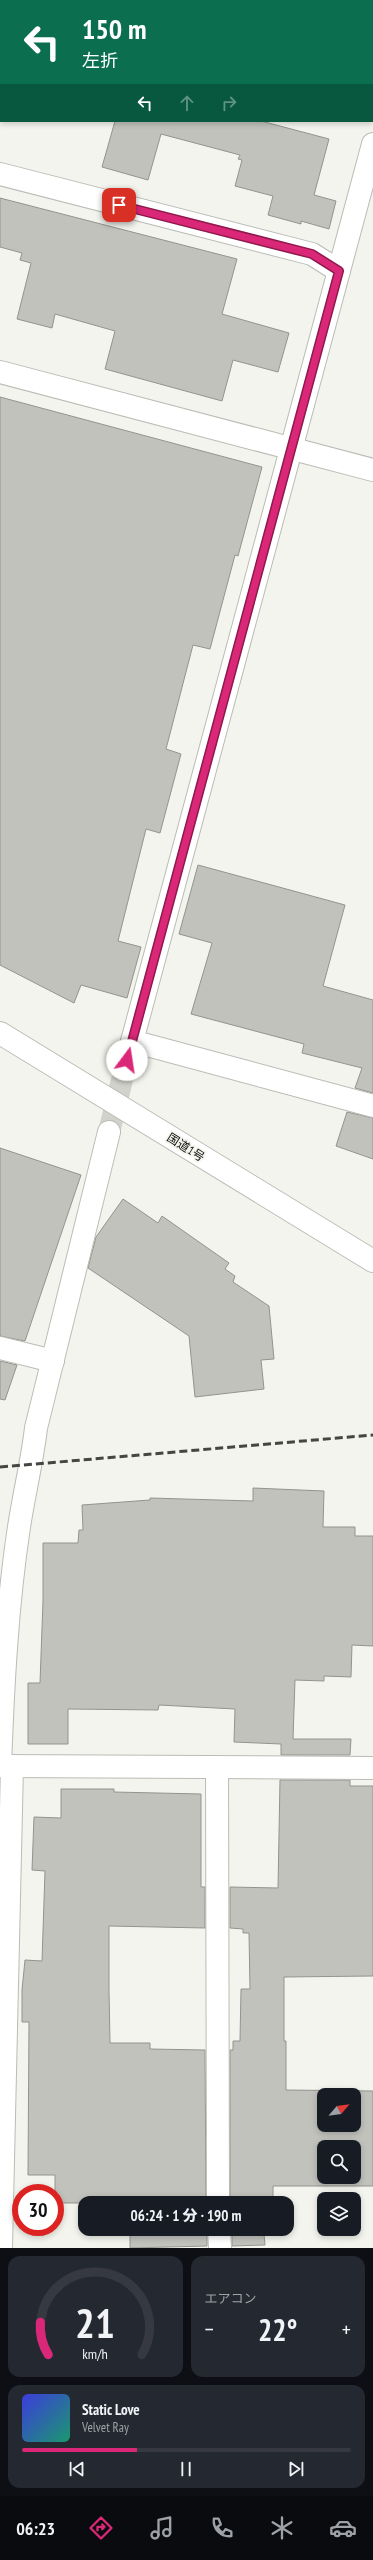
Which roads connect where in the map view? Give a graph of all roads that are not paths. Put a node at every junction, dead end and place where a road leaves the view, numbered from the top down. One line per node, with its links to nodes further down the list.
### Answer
1 (373, 144): 3 (main road)
2 (0, 174): 3 (main road)
3 (339, 271): 5 (main road)
4 (0, 372): 5 (main road)
5 (291, 448): 6 (main road); 8 (main road)
6 (373, 470)
7 (0, 1033): 10 (main road, 国道1号)
8 (373, 1106)
9 (109, 1132): 12 (main road)
10 (373, 1261)
11 (0, 1348): 12 (main road)
12 (53, 1361): 13 (main road)
13 (4, 1766): 14 (main road); 16 (main road)
14 (216, 1767): 15 (main road); 17 (main road)
15 (373, 1768)
16 (2, 2023): 19 (main road)
17 (218, 2196)
18 (219, 2236): 20 (main road)
19 (1, 2248)
20 (220, 2248)

